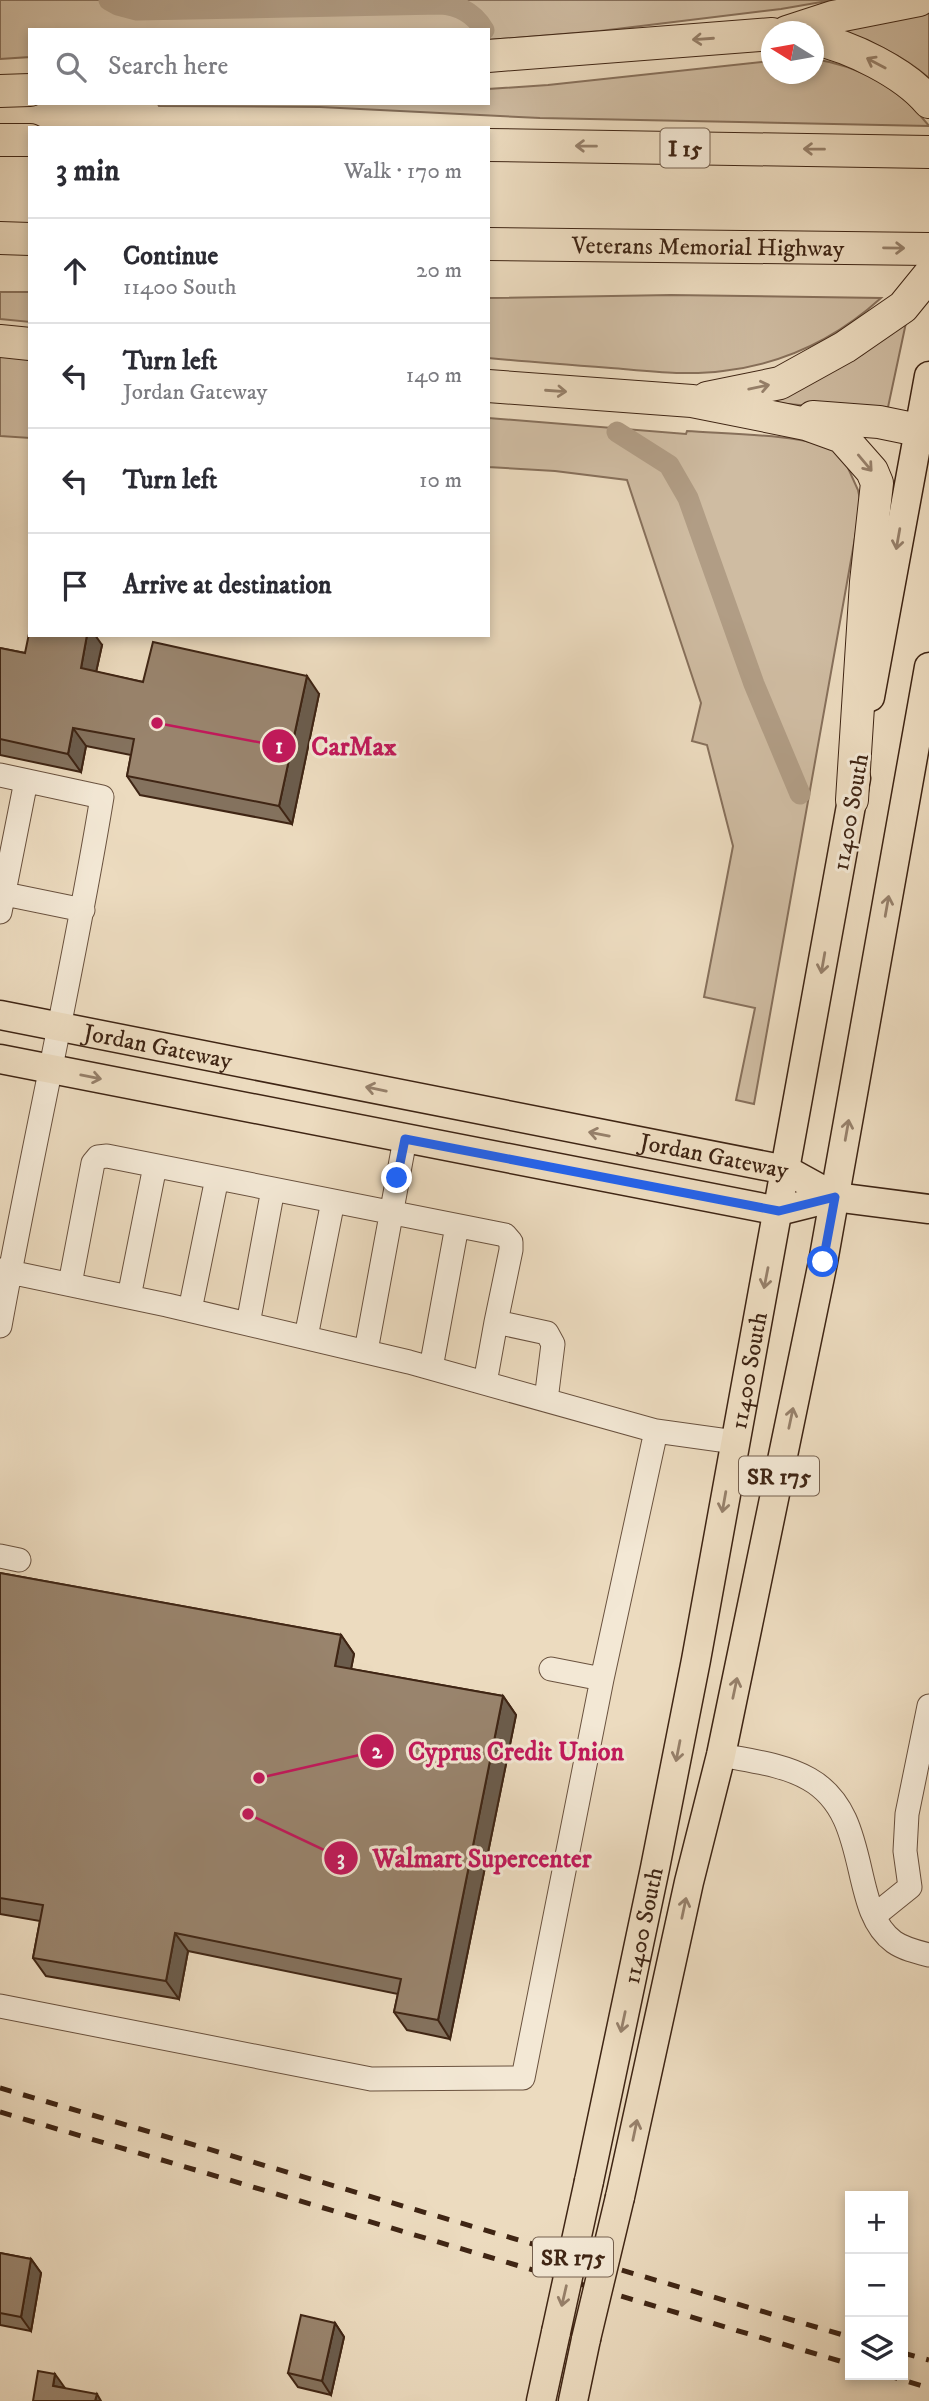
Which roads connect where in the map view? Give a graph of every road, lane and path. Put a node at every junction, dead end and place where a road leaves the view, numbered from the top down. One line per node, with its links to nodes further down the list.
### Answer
1 (919, 0): 2 (highway)
2 (821, 21)
3 (761, 35): 5 (highway, one-way to 5)
4 (824, 43): 8 (highway, one-way to 4)
5 (490, 56)
6 (28, 90): 7 (highway)
7 (0, 91)
8 (929, 102)
9 (0, 140): 10 (highway)
10 (28, 140)
11 (490, 145): 12 (highway, I 15, one-way to 11)
12 (929, 152)
13 (0, 238): 14 (highway)
14 (28, 239)
15 (490, 243): 16 (highway, Veterans Memorial Highway, one-way to 16)
16 (929, 249)
17 (929, 275): 22 (highway, one-way to 17)
18 (0, 341): 19 (highway)
19 (28, 344)
20 (929, 376): 24 (main road, 11400 South / SR 175)
21 (490, 386): 22 (highway, one-way to 22)
22 (692, 401): 23 (highway)
23 (763, 415): 24 (highway); 28 (highway, one-way to 28)
24 (918, 430): 28 (main road, 11400 South / SR 175, one-way to 28)
25 (929, 667): 40 (main road, 11400 South / SR 175, one-way to 25)
26 (0, 775): 27 (street)
27 (26, 781): 29 (street); 30 (street)
28 (852, 800): 37 (main road, 11400 South / SR 175, one-way to 37)
29 (1, 900): 30 (street)
30 (83, 910): 32 (street)
31 (0, 1015): 32 (main road, Jordan Gateway)
32 (60, 1026): 34 (street); 37 (main road, Jordan Gateway, one-way to 32)
33 (0, 1059): 34 (main road, Jordan Gateway)
34 (50, 1069): 35 (main road, Jordan Gateway, one-way to 35); 46 (street)
35 (405, 1139): 43 (main road, Jordan Gateway); 44 (street)
36 (155, 1166): 38 (street); 47 (street); 48 (street)
37 (786, 1170): 40 (main road, Jordan Gateway); 43 (main road, 11400 South / SR 175)
38 (217, 1178): 39 (street); 49 (street)
39 (273, 1189): 41 (street); 51 (street)
40 (835, 1197): 42 (main road); 43 (main road, Jordan Gateway); 63 (main road, 11400 South / SR 175, one-way to 40)
41 (333, 1201): 44 (street); 53 (street)
42 (929, 1209)
43 (779, 1211): 59 (main road, 11400 South / SR 175, one-way to 59)
44 (391, 1213): 45 (street); 54 (street)
45 (457, 1226): 50 (street); 55 (street)
46 (5, 1271): 47 (street); 52 (street)
47 (70, 1284): 48 (street)
48 (129, 1297): 49 (street)
49 (190, 1310): 51 (street)
50 (496, 1322): 56 (street); 57 (street)
51 (248, 1324): 53 (street)
52 (0, 1326)
53 (306, 1338): 54 (street)
54 (366, 1352): 55 (street)
55 (431, 1368): 56 (street)
56 (485, 1383): 57 (street)
57 (546, 1400): 58 (street)
58 (656, 1431): 59 (street); 61 (street)
59 (735, 1442): 67 (main road, 11400 South / SR 175, one-way to 67, bridge)
60 (551, 1669): 61 (street)
61 (602, 1679): 66 (street)
62 (929, 1706): 64 (street)
63 (721, 1755): 64 (street); 68 (main road, 11400 South / SR 175, one-way to 63, bridge)
64 (874, 1916): 65 (street)
65 (929, 1955)
66 (0, 2006)
67 (541, 2401)
68 (573, 2401)

